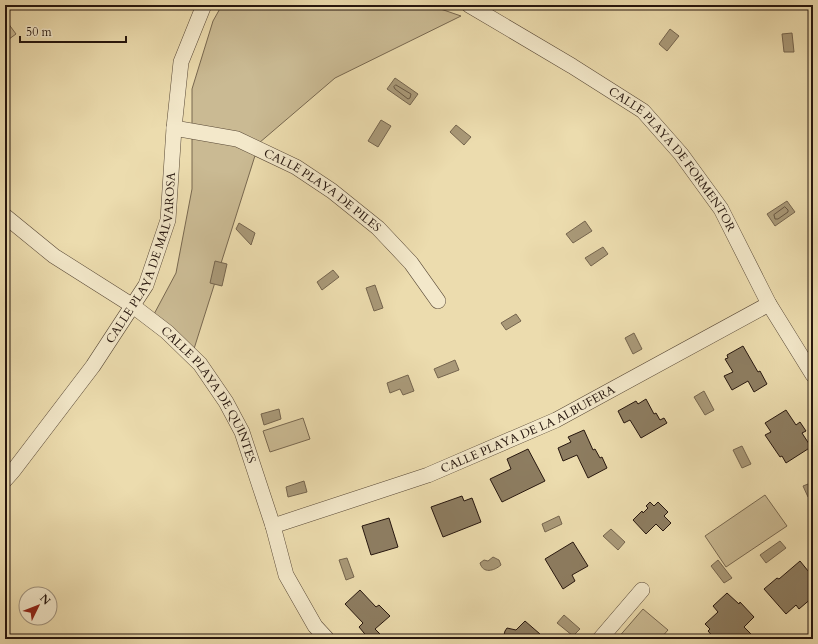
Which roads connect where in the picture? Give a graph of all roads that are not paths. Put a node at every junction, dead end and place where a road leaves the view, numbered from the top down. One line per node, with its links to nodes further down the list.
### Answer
1 (204, 5): 3 (street, CALLE PLAYA DE MALVAROSA)
2 (469, 5): 6 (street, CALLE PLAYA DE FORMENTOR)
3 (174, 128): 5 (street, CALLE PLAYA DE PILES); 7 (street, CALLE PLAYA DE MALVAROSA)
4 (5, 216): 7 (street, CALLE PLAYA DE QUINTES)
5 (438, 301)
6 (769, 304): 8 (street, CALLE PLAYA DE FORMENTOR); 10 (street, CALLE PLAYA DE LA ALBUFERA)
7 (133, 306): 9 (street, CALLE PLAYA DE MALVAROSA); 10 (street, CALLE PLAYA DE QUINTES)
8 (813, 375)
9 (5, 480)
10 (273, 526): 12 (street, CALLE PLAYA DE QUINTES)
11 (642, 590): 13 (street)
12 (327, 639)
13 (600, 639)

